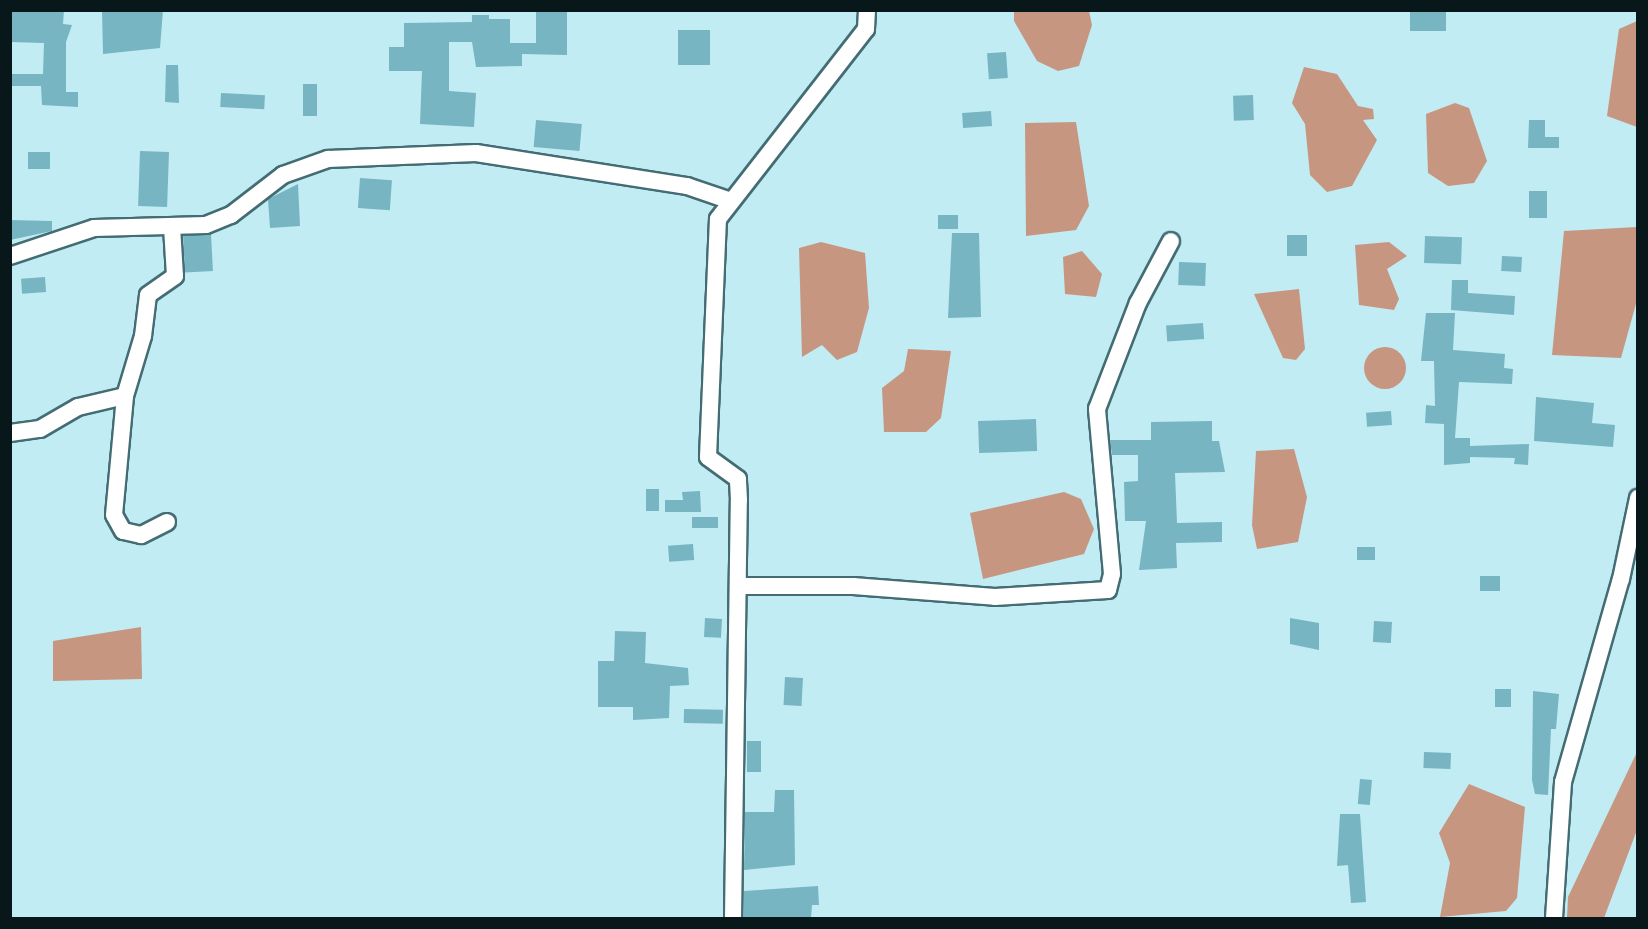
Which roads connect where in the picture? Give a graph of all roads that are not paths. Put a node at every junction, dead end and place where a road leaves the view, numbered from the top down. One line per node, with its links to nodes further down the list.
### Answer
1 (867, 10): 2 (street)
2 (728, 200): 3 (street); 10 (street)
3 (172, 227): 5 (street); 6 (street)
4 (1171, 241): 10 (street)
5 (10, 256)
6 (125, 396): 7 (street); 9 (street)
7 (10, 433)
8 (1638, 498): 12 (street)
9 (167, 522)
10 (738, 586): 11 (street)
11 (733, 918)
12 (1554, 918)

